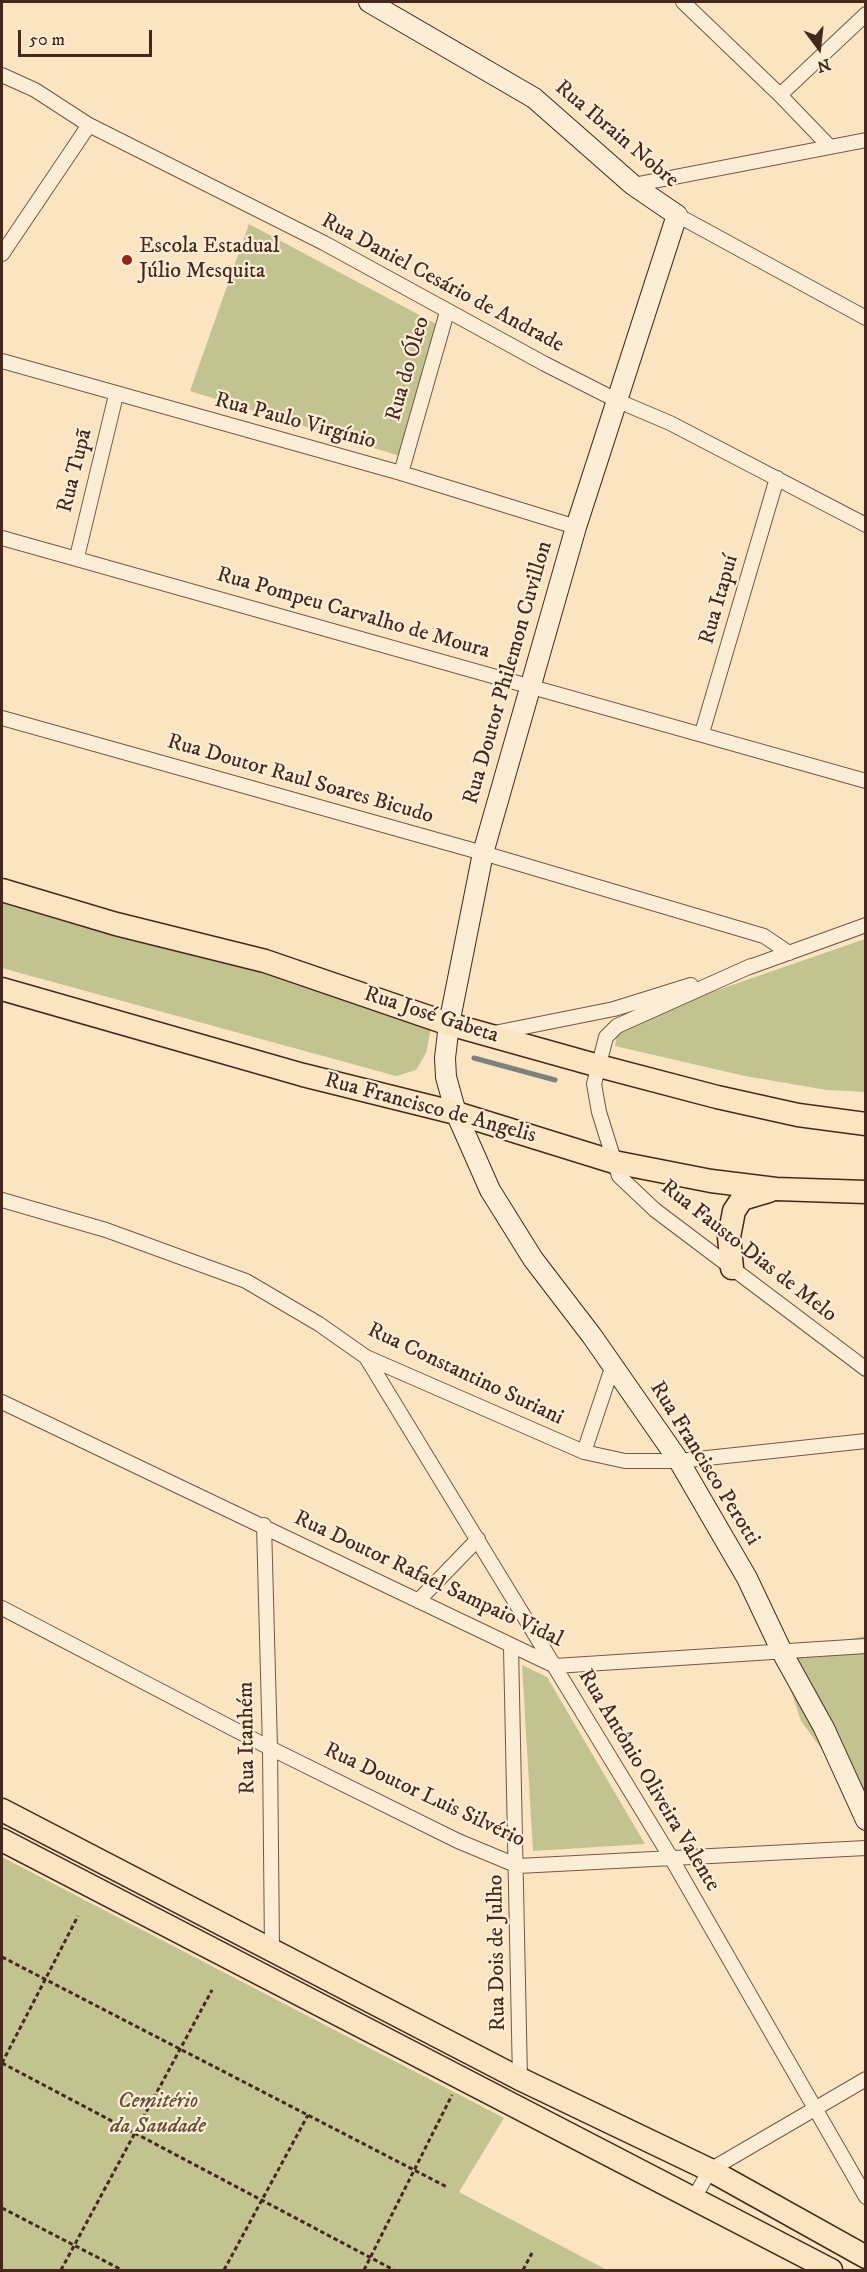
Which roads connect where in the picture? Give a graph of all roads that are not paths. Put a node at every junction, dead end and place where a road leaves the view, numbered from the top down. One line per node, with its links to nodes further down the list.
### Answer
1 (369, 2): 9 (street, Rua Ibrain Nobre)
2 (683, 2): 5 (street)
3 (866, 14): 5 (street)
4 (2, 75): 6 (street, Rua Daniel Cesário de Andrade)
5 (780, 94): 8 (street)
6 (89, 124): 11 (street); 12 (street, Rua Daniel Cesário de Andrade)
7 (866, 140): 8 (street)
8 (829, 147): 9 (street)
9 (633, 184): 10 (street, Rua Ibrain Nobre)
10 (677, 215): 13 (street, Rua Ibrain Nobre); 16 (street, Rua Doutor Philemon Cuvillon)
11 (2, 254)
12 (447, 312): 16 (street, Rua Daniel Cesário de Andrade); 17 (street, Rua do Óleo)
13 (866, 318)
14 (2, 361): 15 (street, Rua Paulo Virgínio)
15 (116, 394): 17 (street, Rua Paulo Virgínio); 22 (street, Rua Tupã)
16 (618, 400): 18 (street, Rua Daniel Cesário de Andrade); 20 (street, Rua Doutor Philemon Cuvillon)
17 (401, 473): 20 (street, Rua Paulo Virgínio)
18 (777, 478): 19 (street, Rua Daniel Cesário de Andrade); 25 (street, Rua Itapuí)
19 (866, 525)
20 (576, 527): 23 (street, Rua Doutor Philemon Cuvillon)
21 (2, 538): 22 (street, Rua Pompeu Carvalho de Moura)
22 (77, 557): 23 (street, Rua Pompeu Carvalho de Moura)
23 (531, 687): 25 (street, Rua Pompeu Carvalho de Moura); 27 (street, Rua Doutor Philemon Cuvillon)
24 (2, 718): 27 (street, Rua Doutor Raul Soares Bicudo)
25 (702, 733): 26 (street, Rua Pompeu Carvalho de Moura)
26 (866, 781)
27 (483, 853): 30 (street, Rua Doutor Raul Soares Bicudo); 33 (street, Rua Doutor Philemon Cuvillon)
28 (2, 890): 33 (main road, Rua José Gabeta)
29 (866, 925): 30 (street)
30 (789, 953): 31 (street)
31 (751, 966): 34 (street); 35 (street, Rua Fausto Dias de Melo)
32 (2, 989): 36 (main road, Rua Francisco de Angelis)
33 (449, 1024): 34 (main road, Rua José Gabeta); 36 (street, Rua Doutor Philemon Cuvillon)
34 (486, 1034): 35 (main road, Rua José Gabeta)
35 (599, 1066): 37 (main road, Rua José Gabeta); 39 (street, Rua Fausto Dias de Melo)
36 (456, 1113): 38 (street, Rua Doutor Philemon Cuvillon); 39 (main road, Rua Francisco de Angelis)
37 (866, 1124)
38 (471, 1152): 45 (street, Rua Francisco Perotti)
39 (614, 1162): 40 (main road, Rua Francisco de Angelis); 43 (street, Rua Fausto Dias de Melo)
40 (776, 1189): 41 (main road, Rua Francisco de Angelis); 43 (main road)
41 (866, 1192)
42 (2, 1200): 44 (street, Rua Constantino Suriani)
43 (732, 1268): 46 (street, Rua Fausto Dias de Melo)
44 (366, 1357): 49 (street, Rua Constantino Suriani); 52 (street, Rua Antônio Oliveira Valente)
45 (613, 1365): 49 (street); 50 (street, Rua Francisco Perotti)
46 (866, 1369)
47 (2, 1402): 51 (street, Rua Doutor Rafael Sampaio Vidal)
48 (866, 1441): 50 (street, Rua Constantino Suriani)
49 (584, 1452): 50 (street, Rua Constantino Suriani)
50 (679, 1461): 57 (street, Rua Francisco Perotti)
51 (264, 1526): 53 (street, Rua Doutor Rafael Sampaio Vidal); 59 (street, Rua Itanhém)
52 (478, 1539): 53 (street); 58 (street, Rua Antônio Oliveira Valente)
53 (418, 1601): 56 (street, Rua Doutor Rafael Sampaio Vidal)
54 (2, 1608): 59 (street, Rua Doutor Luis Silvério)
55 (866, 1646): 57 (street, Rua Doutor Rafael Sampaio Vidal)
56 (511, 1647): 58 (street, Rua Doutor Rafael Sampaio Vidal); 65 (street, Rua Dois de Julho)
57 (783, 1654): 58 (street, Rua Doutor Rafael Sampaio Vidal); 61 (street, Rua Francisco Perotti)
58 (555, 1666): 64 (street, Rua Antônio Oliveira Valente)
59 (270, 1748): 65 (street, Rua Doutor Luis Silvério); 66 (street, Rua Itanhém)
60 (2, 1810): 66 (main road)
61 (866, 1820)
62 (2, 1840): 72 (main road)
63 (866, 1848): 64 (street, Rua Doutor Luis Silvério)
64 (670, 1856): 65 (street, Rua Doutor Luis Silvério); 69 (street, Rua Antônio Oliveira Valente)
65 (518, 1866): 67 (street, Rua Dois de Julho)
66 (272, 1950): 67 (main road)
67 (520, 2079): 70 (main road)
68 (866, 2079): 69 (street)
69 (815, 2107): 70 (street); 71 (street, Rua Antônio Oliveira Valente)
70 (711, 2170): 72 (street); 73 (main road)
71 (866, 2197)
72 (694, 2198): 74 (main road)
73 (866, 2257)
74 (831, 2271)

